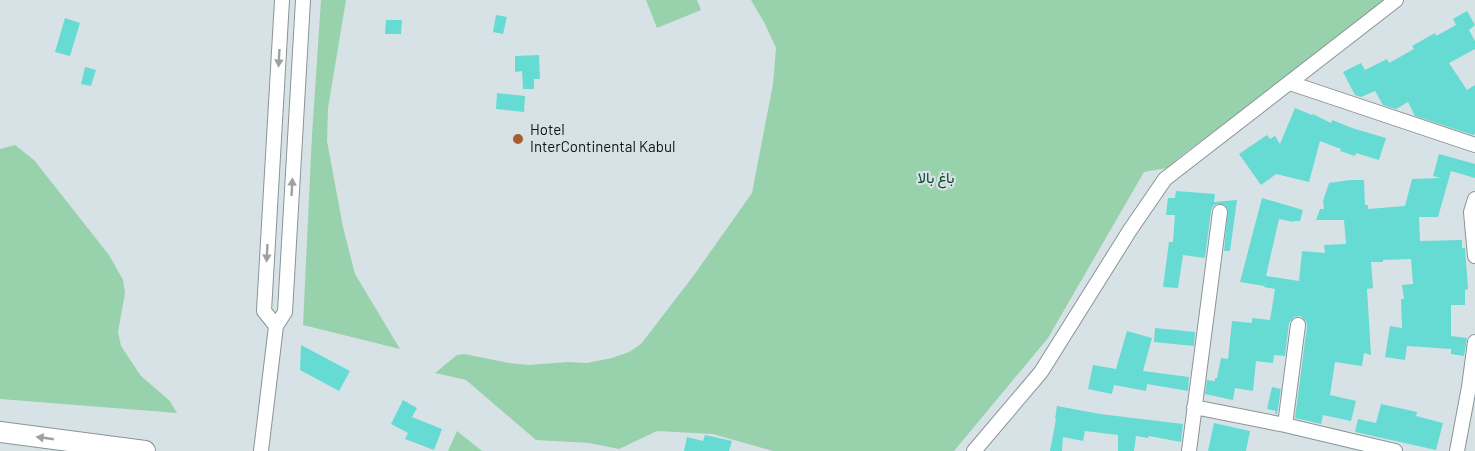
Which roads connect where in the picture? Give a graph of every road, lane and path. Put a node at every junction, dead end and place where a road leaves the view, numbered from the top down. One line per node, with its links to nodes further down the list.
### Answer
1 (282, 0): 10 (street, one-way to 10)
2 (303, 0): 10 (street, one-way to 2)
3 (1396, 0): 4 (street)
4 (1290, 83): 5 (street); 17 (street)
5 (1475, 145)
6 (1475, 199): 8 (street)
7 (1220, 212): 12 (street)
8 (1475, 256)
9 (1298, 325): 13 (street)
10 (276, 326): 16 (street)
11 (1475, 342): 20 (street)
12 (1194, 407): 13 (street); 18 (street)
13 (1285, 426): 19 (street)
14 (0, 432): 15 (street, one-way to 14)
15 (145, 451)
16 (261, 451)
17 (974, 451)
18 (1189, 451)
19 (1395, 451)
20 (1457, 451)

